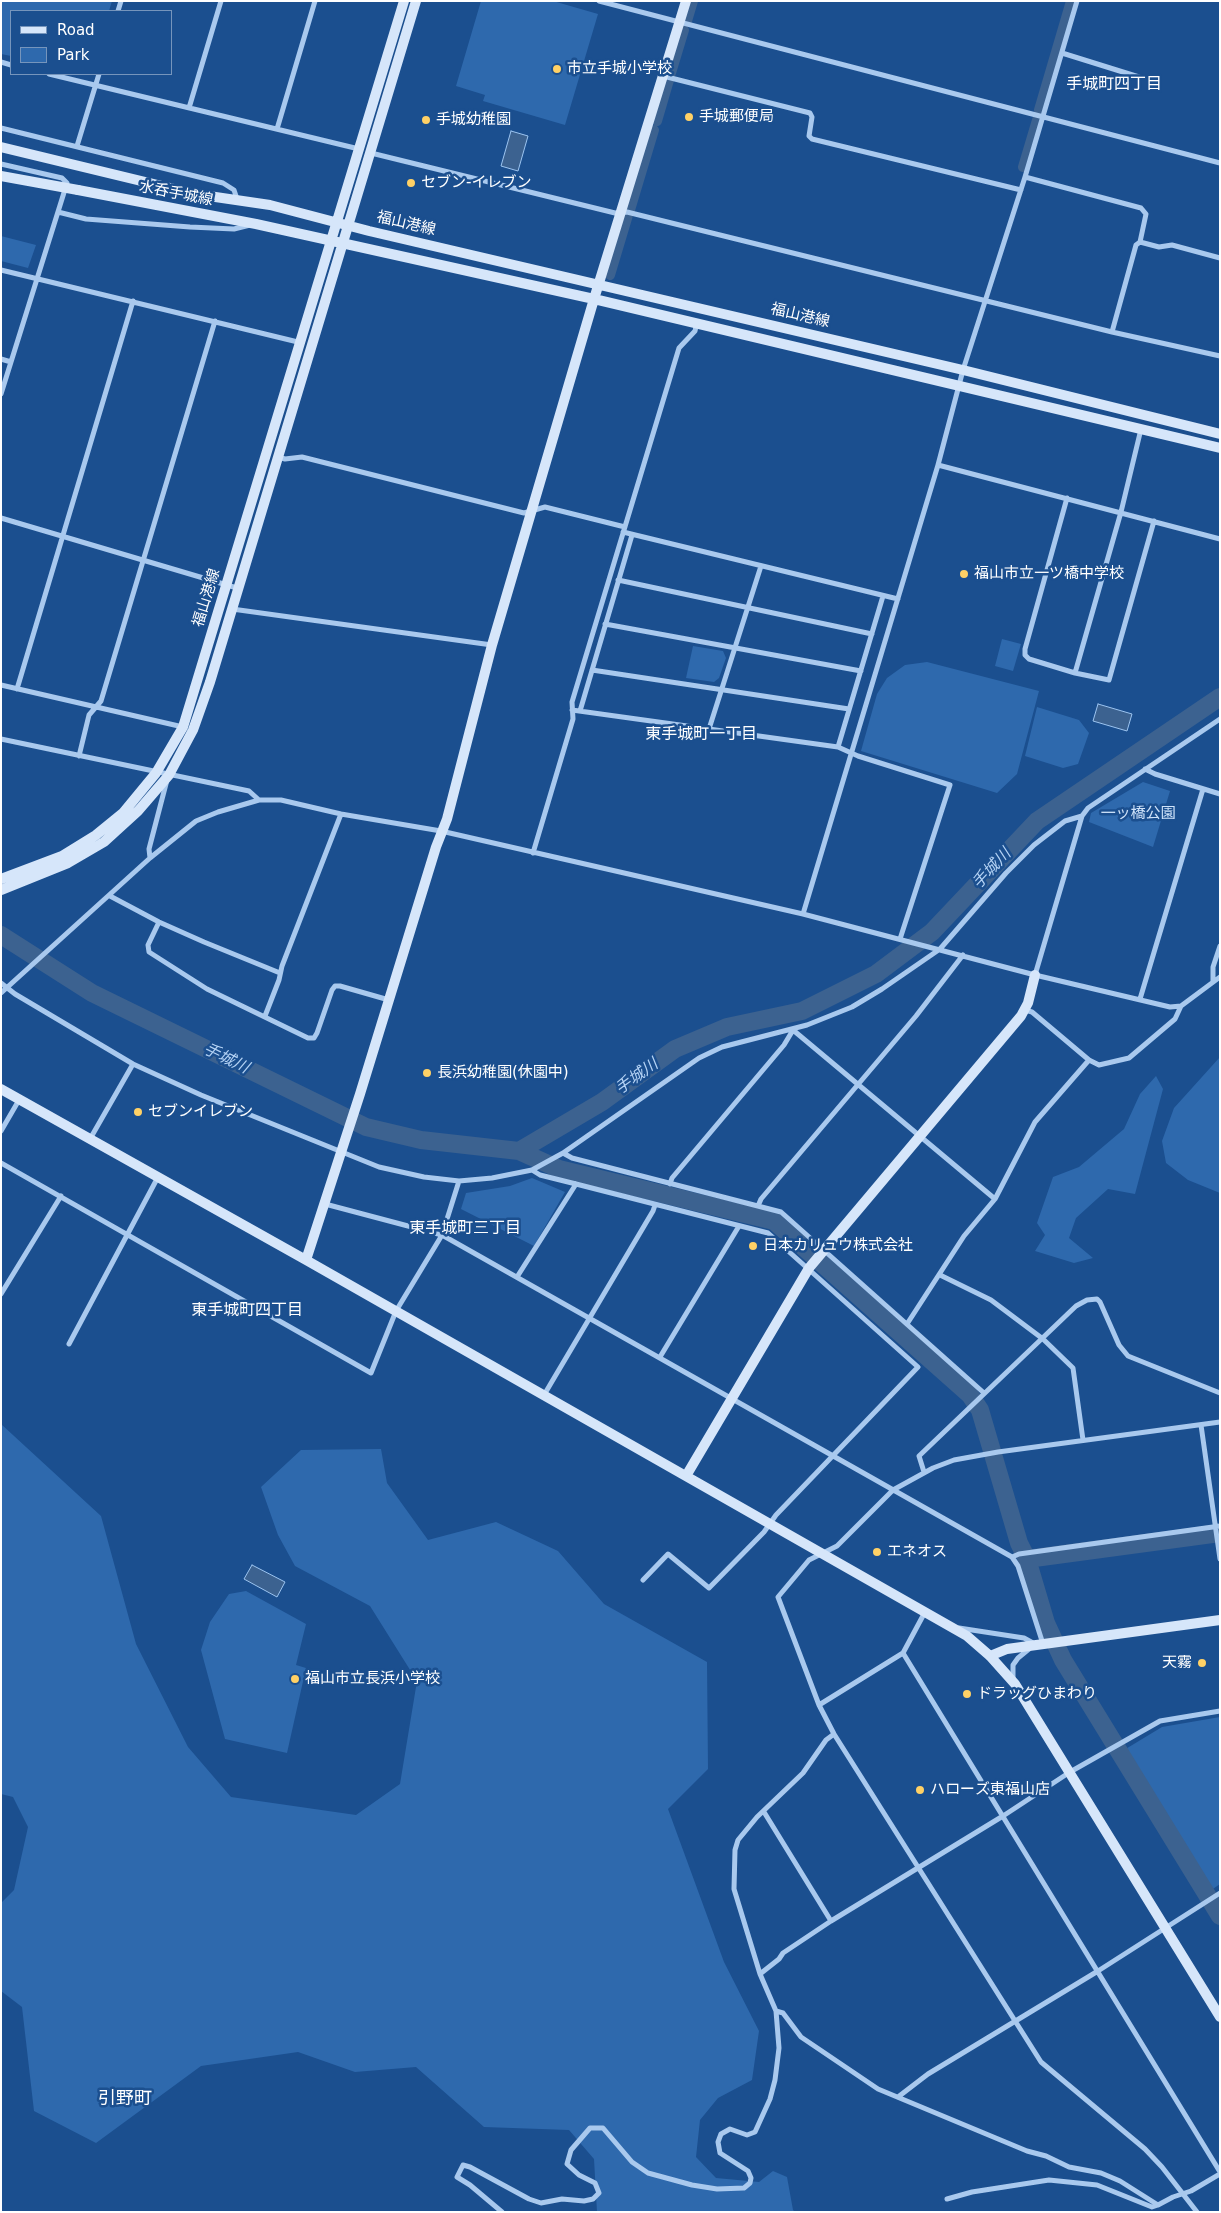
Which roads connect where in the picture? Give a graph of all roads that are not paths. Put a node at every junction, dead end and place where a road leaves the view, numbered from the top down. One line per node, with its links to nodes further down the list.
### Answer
1 (221, 1): 15 (street)
2 (315, 1): 18 (street)
3 (404, 1): 21 (street)
4 (416, 1): 22 (street)
5 (599, 1): 8 (street)
6 (686, 1): 8 (street)
7 (1077, 1): 9 (street)
8 (679, 23): 12 (street); 16 (street)
9 (1062, 53): 13 (street); 16 (street)
10 (53, 75): 14 (street)
11 (99, 75): 14 (street)
12 (663, 76): 27 (street); 30 (street)
13 (1139, 77)
14 (96, 85): 15 (street); 19 (street)
15 (189, 108): 18 (street)
16 (1043, 117): 23 (street); 26 (street)
17 (1, 128): 19 (street)
18 (276, 129): 21 (street)
19 (77, 146): 28 (street)
20 (1, 147): 28 (street, 水呑手城線)
21 (359, 150): 31 (street)
22 (371, 153): 30 (street); 33 (street)
23 (1220, 163)
24 (1, 164): 29 (street)
25 (1, 176): 32 (street, 水呑手城線, bridge)
26 (1025, 177): 27 (street); 35 (street)
27 (1020, 190): 42 (street)
28 (238, 200): 31 (street, 水呑手城線)
29 (58, 212): 32 (street); 39 (street)
30 (622, 213): 40 (street); 42 (street)
31 (336, 223): 33 (street, 福山港線); 34 (street, 福山港線)
32 (256, 224): 34 (street, 水呑手城線)
33 (349, 226): 36 (street); 40 (street, 福山港線)
34 (330, 242): 36 (street, 水呑手城線); 47 (street, 福山港線)
35 (1140, 242): 37 (street); 46 (street)
36 (344, 244): 41 (street, 福山港線); 47 (street, 福山港線)
37 (1220, 258)
38 (1, 270): 39 (street)
39 (37, 279): 43 (street); 50 (street)
40 (599, 285): 41 (street); 51 (street, 福山港線)
41 (594, 299): 45 (street, 福山港線); 61 (street)
42 (987, 300): 46 (street); 51 (street)
43 (133, 301): 44 (street); 66 (street)
44 (215, 321): 47 (street); 69 (street)
45 (697, 322): 53 (street, 福山港線); 65 (street)
46 (1112, 332): 48 (street)
47 (306, 344): 58 (street, 福山港線); 72 (street, 福山港線)
48 (1220, 356)
49 (1, 359): 50 (street)
50 (11, 362): 52 (street)
51 (963, 370): 53 (street); 56 (street, 福山港線)
52 (3, 378): 54 (street)
53 (958, 387): 55 (street, 福山港線); 59 (street)
54 (1, 394)
55 (1142, 429): 57 (street, 福山港線); 62 (street)
56 (1220, 434)
57 (1220, 448)
58 (277, 457): 61 (street); 72 (street, 福山港線)
59 (938, 465): 60 (street); 74 (street)
60 (1066, 498): 62 (street); 83 (street)
61 (533, 510): 65 (street); 79 (street)
62 (1121, 512): 64 (street); 83 (street)
63 (1, 518): 66 (street)
64 (1154, 521): 68 (street); 83 (street)
65 (624, 530): 67 (street); 89 (street)
66 (62, 535): 69 (street); 85 (street)
67 (632, 535): 70 (street); 71 (street)
68 (1220, 539)
69 (143, 561): 72 (street); 87 (street)
70 (761, 566): 73 (street); 75 (street)
71 (618, 580): 75 (street); 77 (street)
72 (232, 587): 76 (street, 福山港線); 92 (street, 福山港線)
73 (883, 596): 74 (street); 78 (street)
74 (898, 599): 96 (street)
75 (748, 607): 78 (street); 80 (street)
76 (231, 609): 79 (street); 92 (street, 福山港線)
77 (605, 624): 80 (street); 81 (street)
78 (872, 634): 82 (street)
79 (492, 645): 106 (street)
80 (735, 648): 82 (street); 86 (street)
81 (592, 670): 86 (street); 90 (street)
82 (860, 670): 88 (street)
83 (1075, 673)
84 (1, 685): 85 (street)
85 (17, 689): 87 (street)
86 (722, 689): 88 (street); 93 (street)
87 (95, 708): 92 (street); 97 (street)
88 (849, 709): 95 (street)
89 (572, 710): 90 (street); 107 (street)
90 (580, 711): 93 (street)
91 (1220, 719): 98 (street)
92 (188, 729): 99 (street, 福山港線); 100 (street, 福山港線)
93 (709, 729): 95 (street)
94 (1, 739): 97 (street)
95 (838, 747): 96 (street)
96 (852, 753): 112 (street); 114 (street)
97 (79, 756): 99 (street)
98 (1145, 769): 101 (street); 105 (street)
99 (156, 773): 100 (street); 109 (street, 福山港線)
100 (169, 775): 103 (street); 108 (street); 110 (street, 福山港線)
101 (1203, 789): 102 (street); 125 (street)
102 (1220, 794)
103 (259, 800): 104 (street); 108 (street)
104 (341, 814): 106 (street); 118 (street)
105 (1082, 816): 116 (street); 119 (street)
106 (441, 832): 107 (street); 126 (street)
107 (533, 853): 112 (street)
108 (150, 858): 111 (street)
109 (1, 879)
110 (1, 890)
111 (110, 896): 113 (street); 123 (street)
112 (803, 914): 114 (street)
113 (159, 922): 118 (street); 129 (street)
114 (903, 939): 116 (street)
115 (1220, 946): 121 (street)
116 (937, 949): 117 (street); 130 (street)
117 (963, 955): 119 (street); 133 (street)
118 (280, 973): 129 (street)
119 (1035, 974): 125 (street); 128 (street)
120 (1220, 977): 121 (street)
121 (1213, 981): 127 (street)
122 (1, 983): 123 (street)
123 (8, 986): 124 (street); 132 (street)
124 (1, 992)
125 (1140, 999): 127 (street)
126 (389, 1000): 129 (street); 139 (street)
127 (1180, 1006): 131 (street)
128 (1025, 1010): 131 (street); 137 (street)
129 (265, 1016)
130 (793, 1030): 133 (street); 140 (street); 146 (street)
131 (1089, 1060): 148 (street)
132 (133, 1064): 138 (street); 139 (street)
133 (858, 1084): 137 (street); 151 (street)
134 (1, 1089): 135 (street)
135 (19, 1100): 136 (street); 138 (street)
136 (1, 1131)
137 (920, 1137): 148 (street); 155 (street)
138 (90, 1140): 143 (street)
139 (340, 1151): 144 (street); 149 (street)
140 (563, 1153): 142 (street); 146 (street)
141 (1, 1163): 147 (street)
142 (533, 1170): 144 (street); 145 (street)
143 (158, 1177): 153 (street); 156 (street)
144 (459, 1181): 154 (street)
145 (576, 1184): 150 (street); 159 (street)
146 (670, 1184): 151 (street)
147 (61, 1196): 153 (street); 160 (street)
148 (995, 1200): 158 (street)
149 (324, 1204): 154 (street); 156 (street)
150 (656, 1205): 152 (street); 162 (street)
151 (758, 1206): 155 (street)
152 (740, 1226): 157 (street); 166 (street)
153 (128, 1234): 161 (street); 165 (street)
154 (442, 1235): 159 (street); 161 (street)
155 (823, 1252): 157 (street); 163 (street)
156 (306, 1260): 161 (street)
157 (810, 1267): 170 (street); 174 (street)
158 (940, 1275): 163 (street); 164 (street)
159 (517, 1277): 162 (street)
160 (1, 1294)
161 (396, 1311): 169 (street)
162 (589, 1318): 166 (street); 169 (street)
163 (907, 1324): 168 (street)
164 (1043, 1339): 167 (street); 168 (street); 173 (street)
165 (69, 1344)
166 (660, 1357): 170 (street)
167 (1220, 1393)
168 (982, 1394): 175 (street)
169 (544, 1395): 176 (street)
170 (732, 1399): 174 (street); 176 (street)
171 (1220, 1422): 172 (street)
172 (1201, 1425): 173 (street); 179 (street)
173 (1083, 1440): 175 (street)
174 (833, 1456): 177 (street); 178 (street)
175 (924, 1472): 177 (street)
176 (686, 1476): 178 (street)
177 (893, 1490): 180 (street); 181 (street)
178 (770, 1524): 180 (street); 183 (street)
179 (1217, 1527): 181 (street); 182 (street)
180 (823, 1553): 184 (street); 191 (street)
181 (1012, 1557): 187 (street)
182 (1220, 1559)
183 (643, 1580)
184 (925, 1611): 186 (street); 188 (street)
185 (1220, 1620): 187 (street)
186 (953, 1628): 187 (street); 189 (street)
187 (1047, 1643): 189 (street); 190 (street)
188 (903, 1653): 191 (street); 196 (street)
189 (990, 1656): 190 (street)
190 (1015, 1684): 194 (street)
191 (819, 1705): 193 (street)
192 (1220, 1712): 194 (street)
193 (834, 1734): 195 (street); 197 (street)
194 (1070, 1772): 196 (street); 200 (street)
195 (764, 1812): 199 (street); 202 (street)
196 (1003, 1816): 197 (street); 201 (street)
197 (920, 1867): 199 (street); 205 (street)
198 (1220, 1893): 200 (street)
199 (831, 1921): 202 (street)
200 (1166, 1928): 201 (street); 204 (street)
201 (1098, 1971): 205 (street); 207 (street)
202 (760, 1974): 203 (street)
203 (776, 2011): 206 (street); 211 (street)
204 (1220, 2017)
205 (1014, 2020): 206 (street); 208 (street)
206 (898, 2097): 210 (street)
207 (1220, 2173): 208 (street)
208 (1183, 2193): 210 (street); 212 (street)
209 (947, 2199): 210 (street)
210 (1158, 2205)
211 (502, 2212)
212 (1197, 2212)

